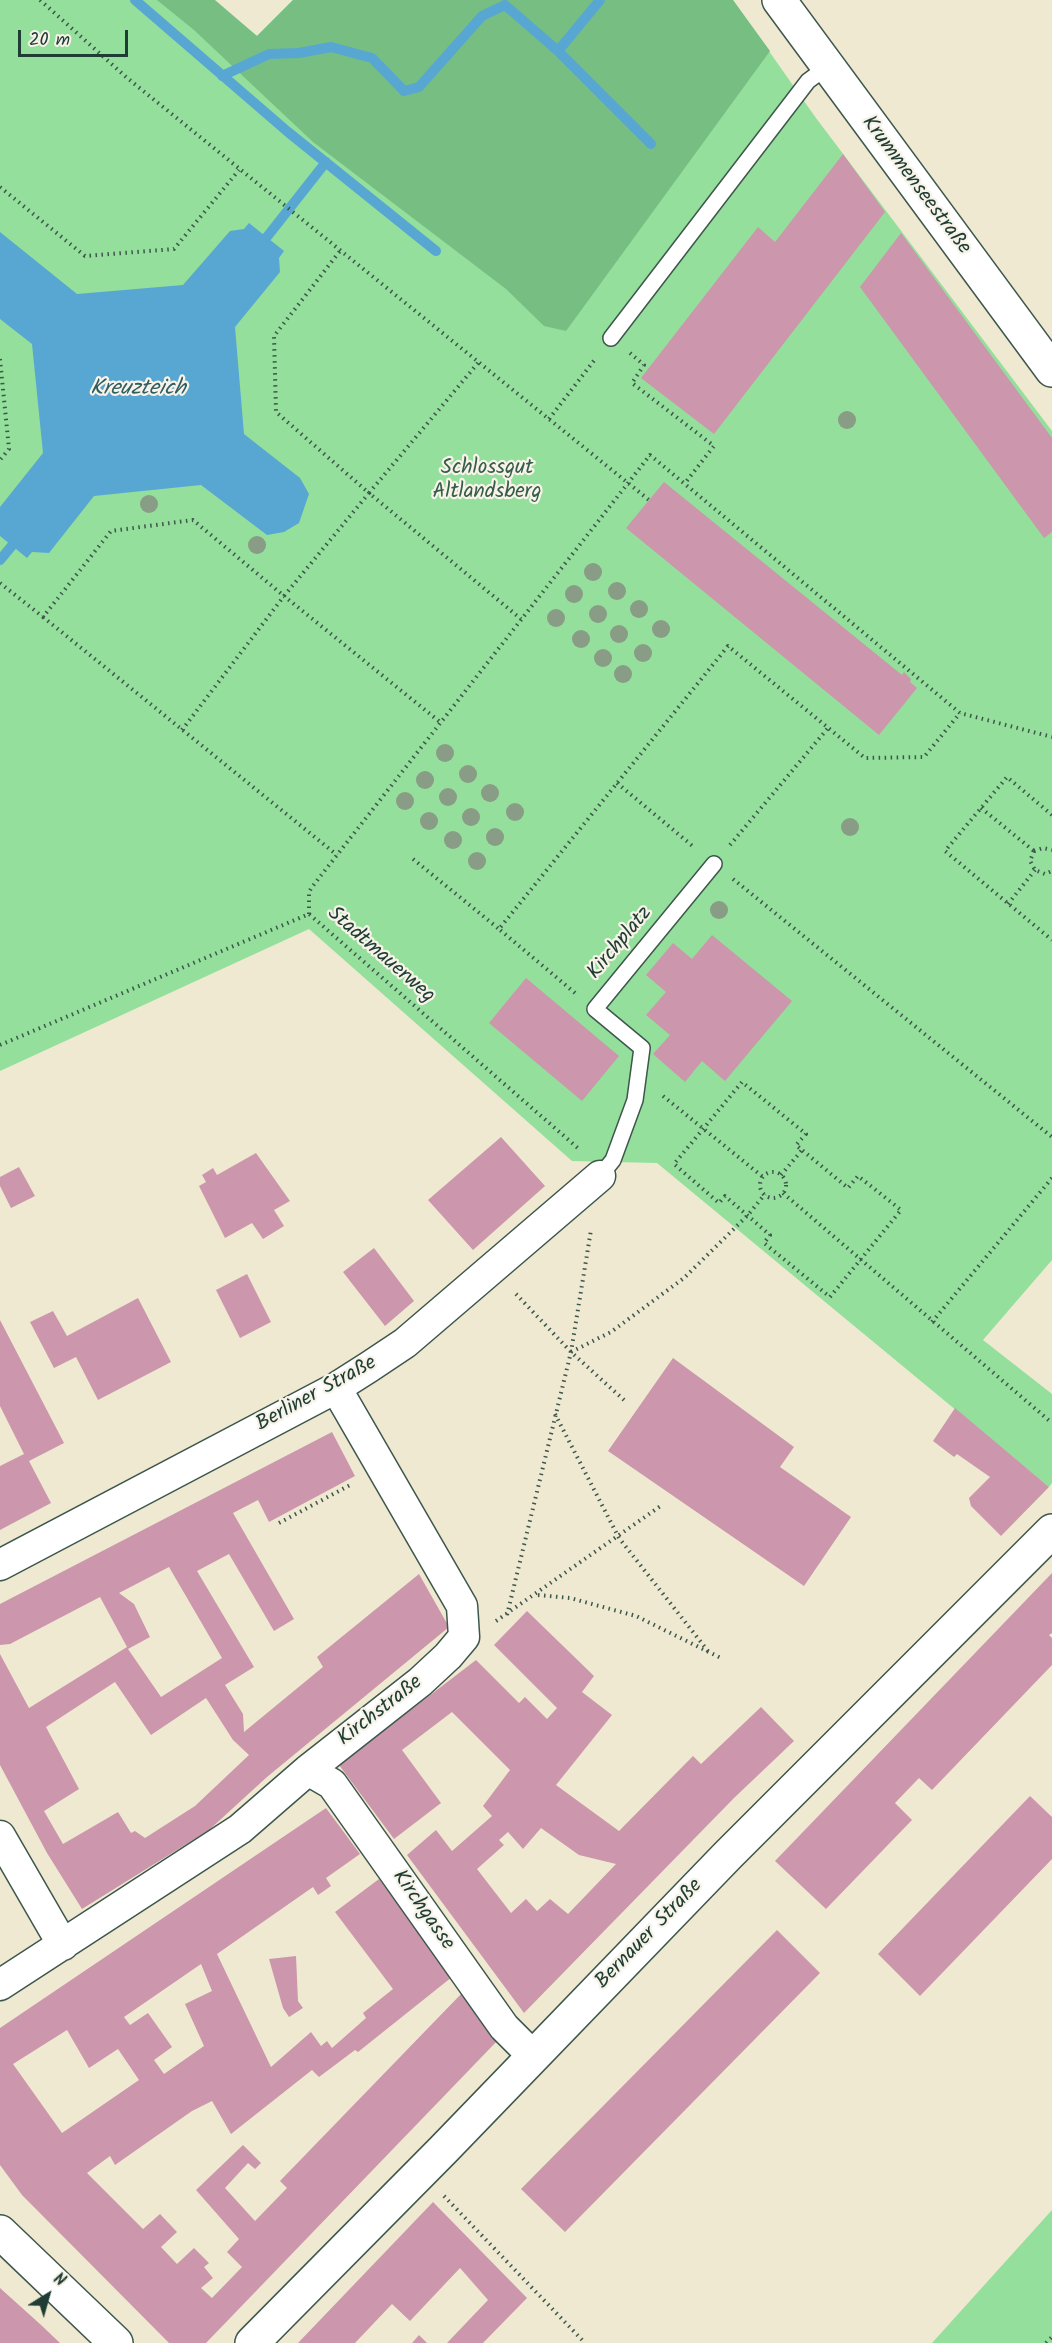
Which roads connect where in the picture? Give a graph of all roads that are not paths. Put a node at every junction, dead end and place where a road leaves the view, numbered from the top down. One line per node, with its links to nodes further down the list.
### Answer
1 (779, 0): 2 (main road, Krummenseestraße)
2 (827, 67): 3 (lane); 4 (main road, Krummenseestraße)
3 (611, 338)
4 (1052, 370)
5 (714, 864): 6 (lane, Kirchplatz)
6 (602, 1173): 7 (street, Berliner Straße)
7 (336, 1388): 9 (street, Berliner Straße); 10 (street, Kirchstraße)
8 (1052, 1531): 14 (main road, Bernauer Straße)
9 (0, 1564)
10 (308, 1770): 12 (street, Kirchstraße); 14 (street, Kirchgasse)
11 (0, 1836): 12 (street)
12 (63, 1945): 13 (street, Kirchstraße)
13 (0, 1985)
14 (533, 2056): 17 (main road, Bernauer Straße)
15 (0, 2232): 16 (main road)
16 (116, 2343)
17 (252, 2343)

